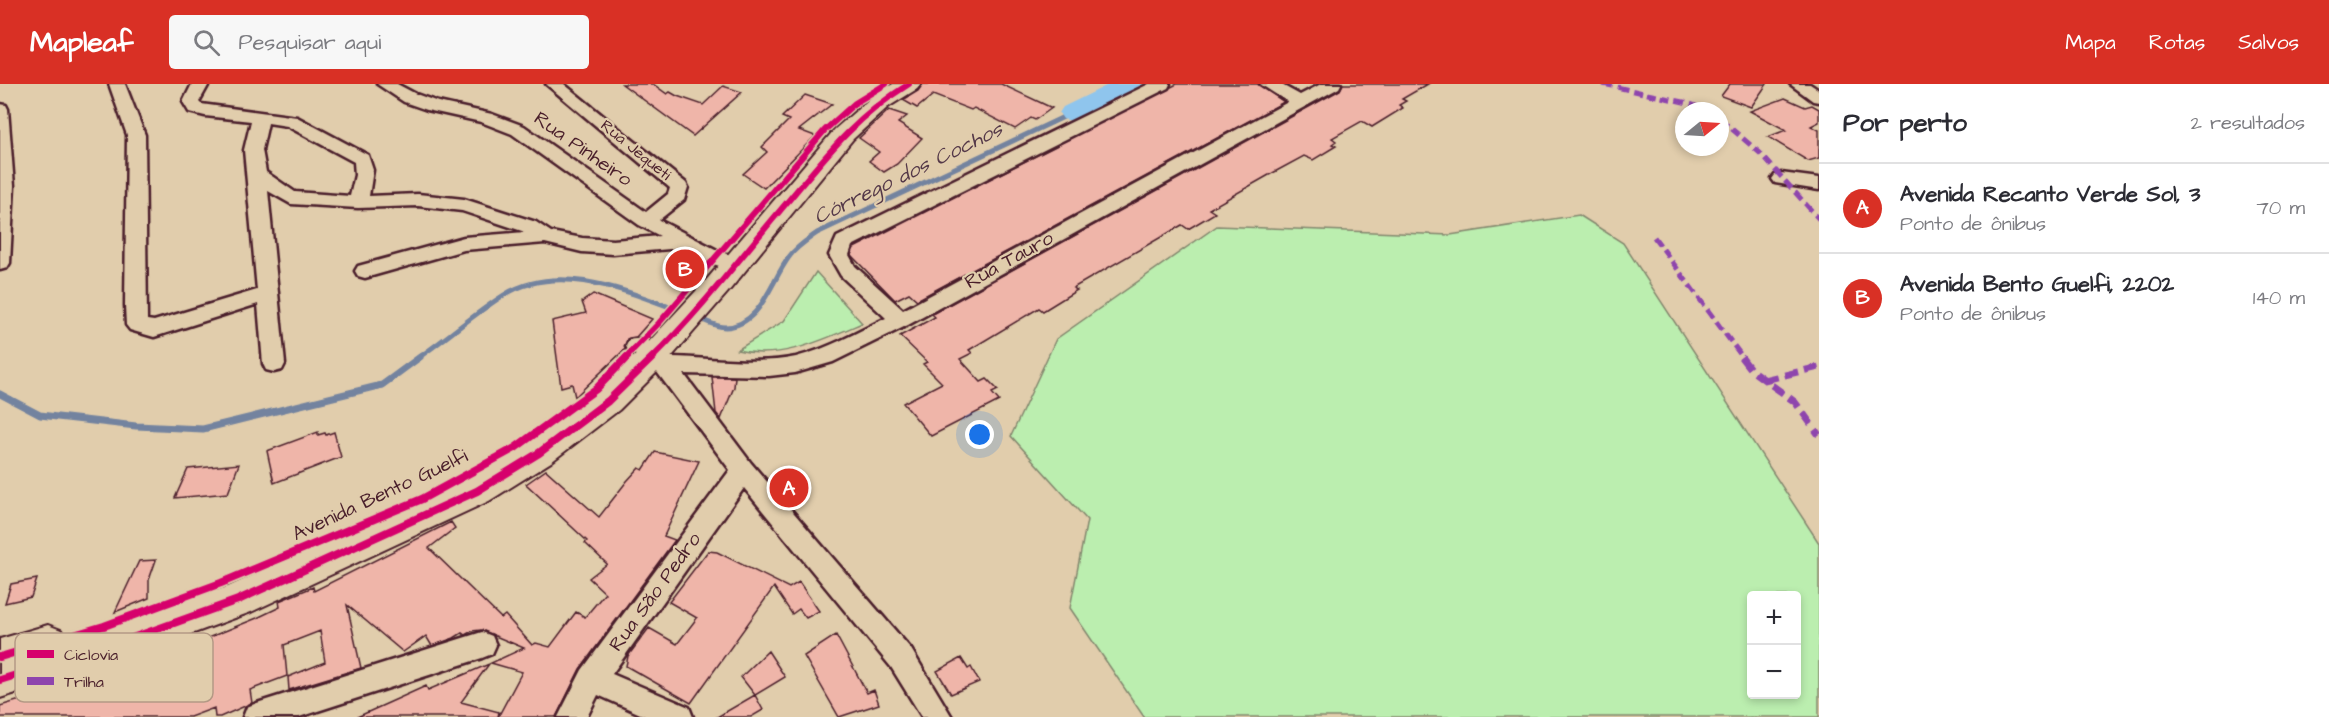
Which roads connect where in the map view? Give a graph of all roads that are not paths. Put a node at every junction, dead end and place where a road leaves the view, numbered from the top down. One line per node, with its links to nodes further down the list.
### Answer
1 (117, 84): 26 (street)
2 (201, 84): 14 (street)
3 (385, 84): 19 (street, Rua Pinheiro)
4 (554, 84): 19 (street, Rua Jequeti)
5 (886, 84): 25 (main road, Avenida Bento Guelfi)
6 (909, 84): 25 (main road, Avenida Bento Guelfi)
7 (1162, 84): 27 (street)
8 (1268, 84): 12 (street)
9 (1333, 84): 12 (street, Rua Tauro)
10 (1798, 84): 11 (street)
11 (1819, 96)
12 (1299, 101): 27 (street, Rua Tauro)
13 (0, 109): 20 (street)
14 (261, 116): 15 (street); 18 (street)
15 (257, 175): 18 (street); 26 (street)
16 (1781, 179): 17 (street)
17 (1819, 184)
18 (358, 202): 21 (street)
19 (646, 221): 22 (street, Rua Pinheiro)
20 (2, 223): 23 (street)
21 (545, 237): 22 (street); 24 (street)
22 (682, 241): 25 (street, Rua Pinheiro)
23 (0, 263)
24 (365, 271)
25 (716, 271): 28 (main road, Avenida Bento Guelfi)
26 (267, 294): 29 (street)
27 (901, 320): 28 (street, Rua Tauro)
28 (660, 343): 30 (street); 31 (main road, Avenida Bento Guelfi); 32 (main road, Avenida Bento Guelfi)
29 (274, 364)
30 (743, 470): 37 (street, Rua São Pedro); 42 (street)
31 (81, 633)
32 (146, 633)
33 (482, 645): 39 (street)
34 (15, 653): 35 (main road, Avenida Bento Guelfi)
35 (0, 657)
36 (15, 675): 38 (main road, Avenida Bento Guelfi)
37 (592, 679): 40 (street, Rua São Pedro); 41 (street)
38 (0, 680)
39 (257, 717)
40 (572, 717)
41 (679, 717)
42 (938, 717)

